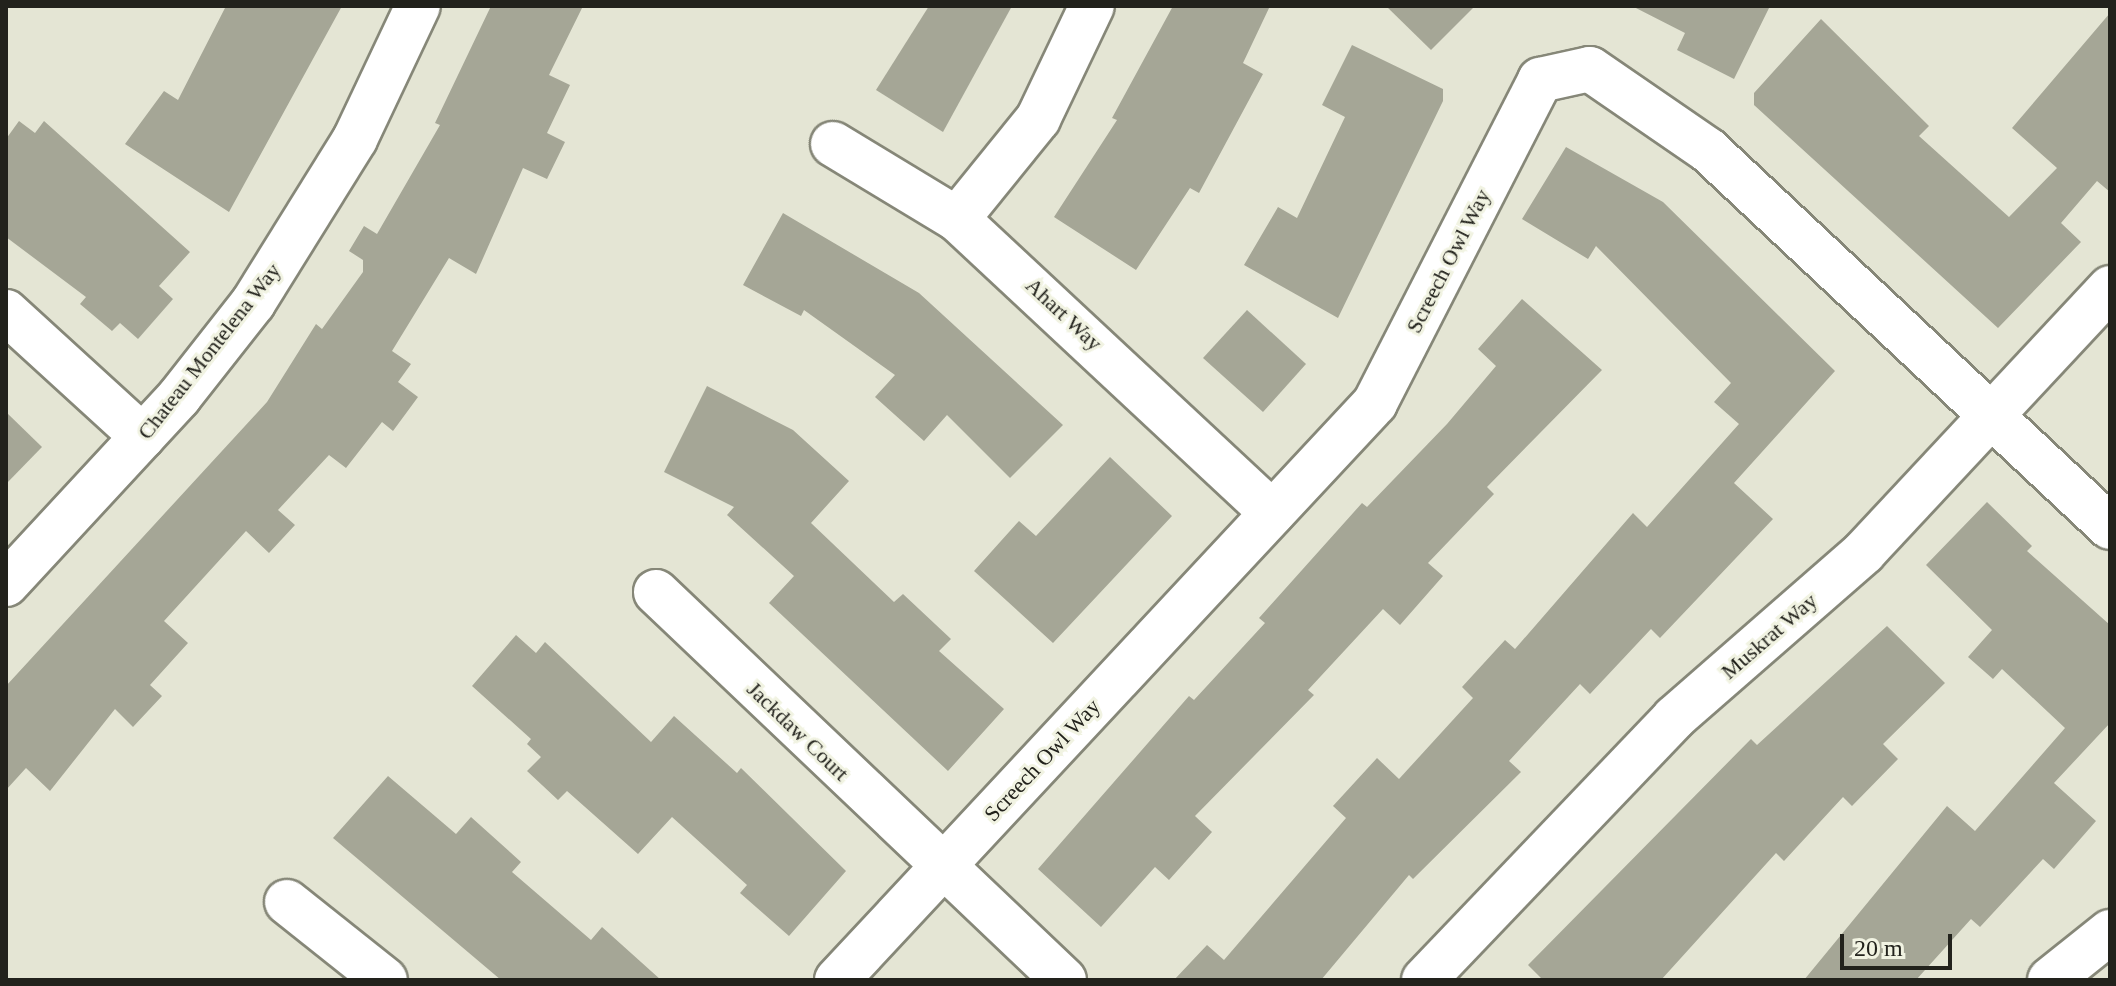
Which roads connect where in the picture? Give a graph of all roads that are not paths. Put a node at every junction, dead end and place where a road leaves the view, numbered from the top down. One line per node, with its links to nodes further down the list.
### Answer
1 (418, 6): 8 (street, Chateau Montelena Way)
2 (1092, 6): 4 (street)
3 (833, 144): 4 (street, Ahart Way)
4 (957, 219): 9 (street, Ahart Way)
5 (2110, 288): 7 (street, Muskrat Way)
6 (6, 312): 8 (street)
7 (1991, 416): 9 (street, Screech Owl Way); 10 (street, Screech Owl Way); 19 (street, Muskrat Way)
8 (143, 437): 11 (street, Chateau Montelena Way)
9 (1272, 513): 13 (street, Screech Owl Way)
10 (2110, 527)
11 (6, 584)
12 (656, 592): 13 (street, Jackdaw Court)
13 (941, 869): 17 (street, Screech Owl Way); 18 (street, Jackdaw Court)
14 (287, 902): 16 (street)
15 (2110, 932): 20 (street)
16 (385, 980)
17 (837, 980)
18 (1064, 980)
19 (1424, 980)
20 (2050, 980)

